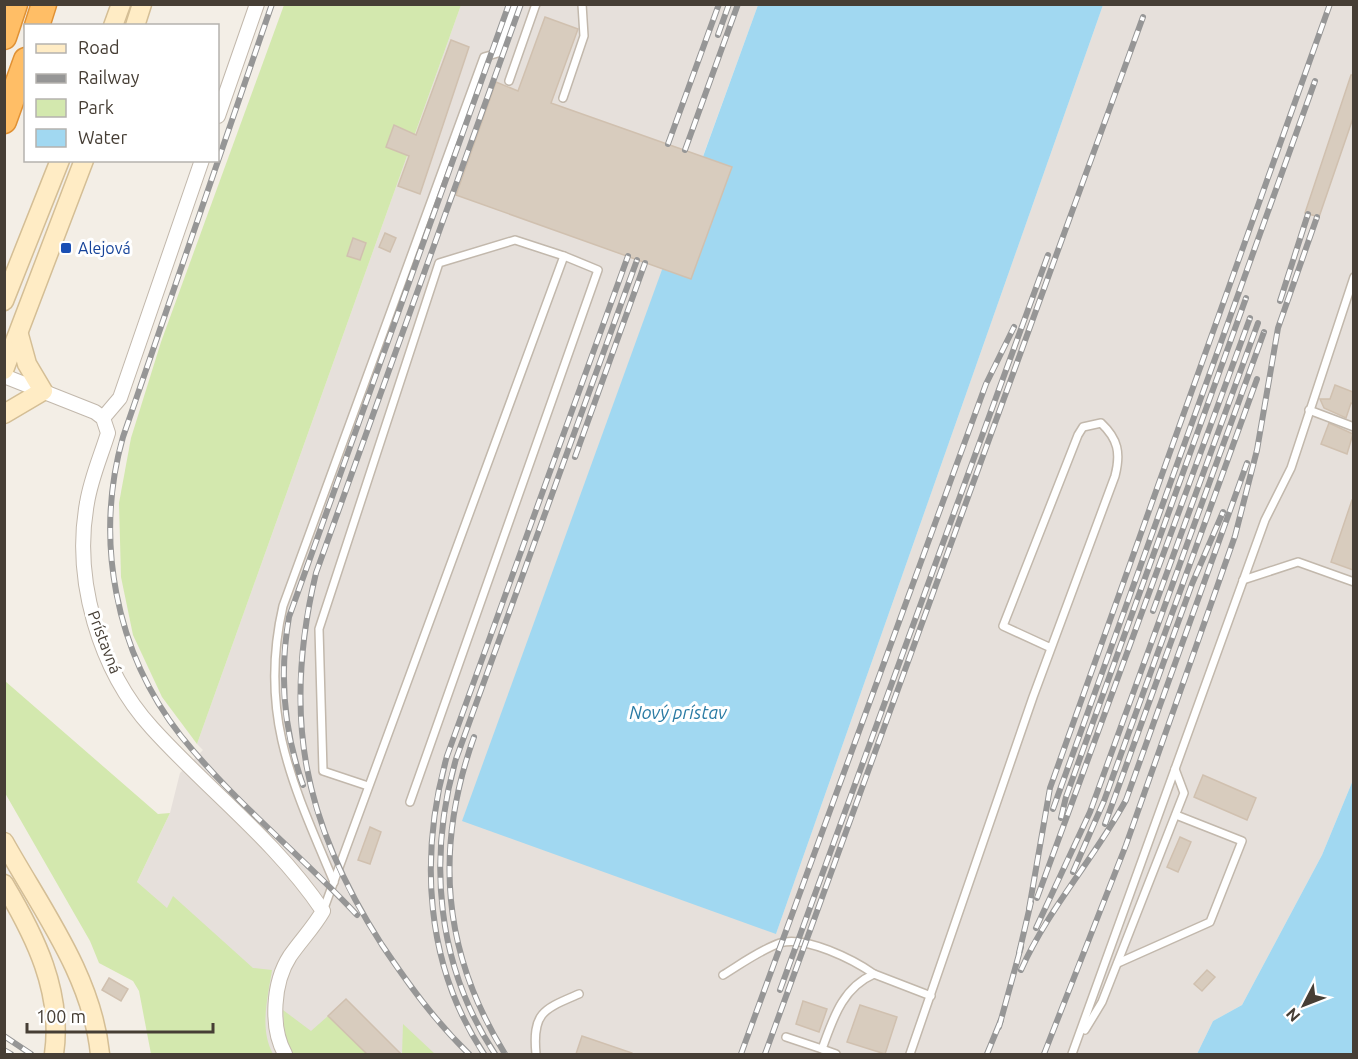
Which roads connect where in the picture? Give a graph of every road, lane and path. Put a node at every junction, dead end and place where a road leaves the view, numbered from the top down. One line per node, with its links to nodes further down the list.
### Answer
1 (15, 4): 12 (highway)
2 (44, 4): 9 (highway)
3 (121, 4): 10 (main road)
4 (142, 4): 11 (main road)
5 (257, 4): 16 (street)
6 (515, 4): 40 (lane)
7 (536, 4): 14 (lane)
8 (582, 4): 15 (lane)
9 (38, 24)
10 (114, 24)
11 (136, 24)
12 (4, 37)
13 (24, 66): 17 (highway)
14 (509, 81)
15 (563, 98)
16 (219, 113)
17 (4, 122)
18 (59, 162): 23 (main road)
19 (83, 162): 24 (main road)
20 (201, 162): 30 (street)
21 (564, 256): 36 (lane); 36 (lane); 37 (lane)
22 (1353, 277): 28 (lane)
23 (4, 301)
24 (19, 335): 25 (main road); 27 (main road)
25 (4, 370)
26 (4, 376): 27 (street)
27 (43, 392): 29 (main road); 30 (street)
28 (1309, 410): 31 (lane); 32 (lane)
29 (4, 414)
30 (103, 418): 42 (street, Prístavná)
31 (1353, 427)
32 (1243, 580): 33 (lane); 35 (lane)
33 (1353, 582)
34 (1051, 648): 34 (lane); 47 (lane)
35 (1175, 769): 38 (lane); 49 (lane)
36 (368, 786): 40 (lane)
37 (410, 802)
38 (1176, 815): 43 (lane); 43 (lane)
39 (4, 842): 52 (main road)
40 (334, 882): 42 (lane)
41 (4, 884): 50 (main road)
42 (324, 911): 53 (street)
43 (1118, 963): 49 (lane)
44 (874, 974): 45 (lane); 47 (lane); 51 (lane)
45 (723, 975)
46 (579, 994): 54 (lane)
47 (931, 996): 56 (lane)
48 (786, 1037): 51 (lane)
49 (1078, 1040): 57 (lane)
50 (55, 1048)
51 (822, 1049): 55 (lane)
52 (100, 1054)
53 (285, 1054)
54 (536, 1054)
55 (836, 1054)
56 (910, 1054)
57 (1072, 1054)

